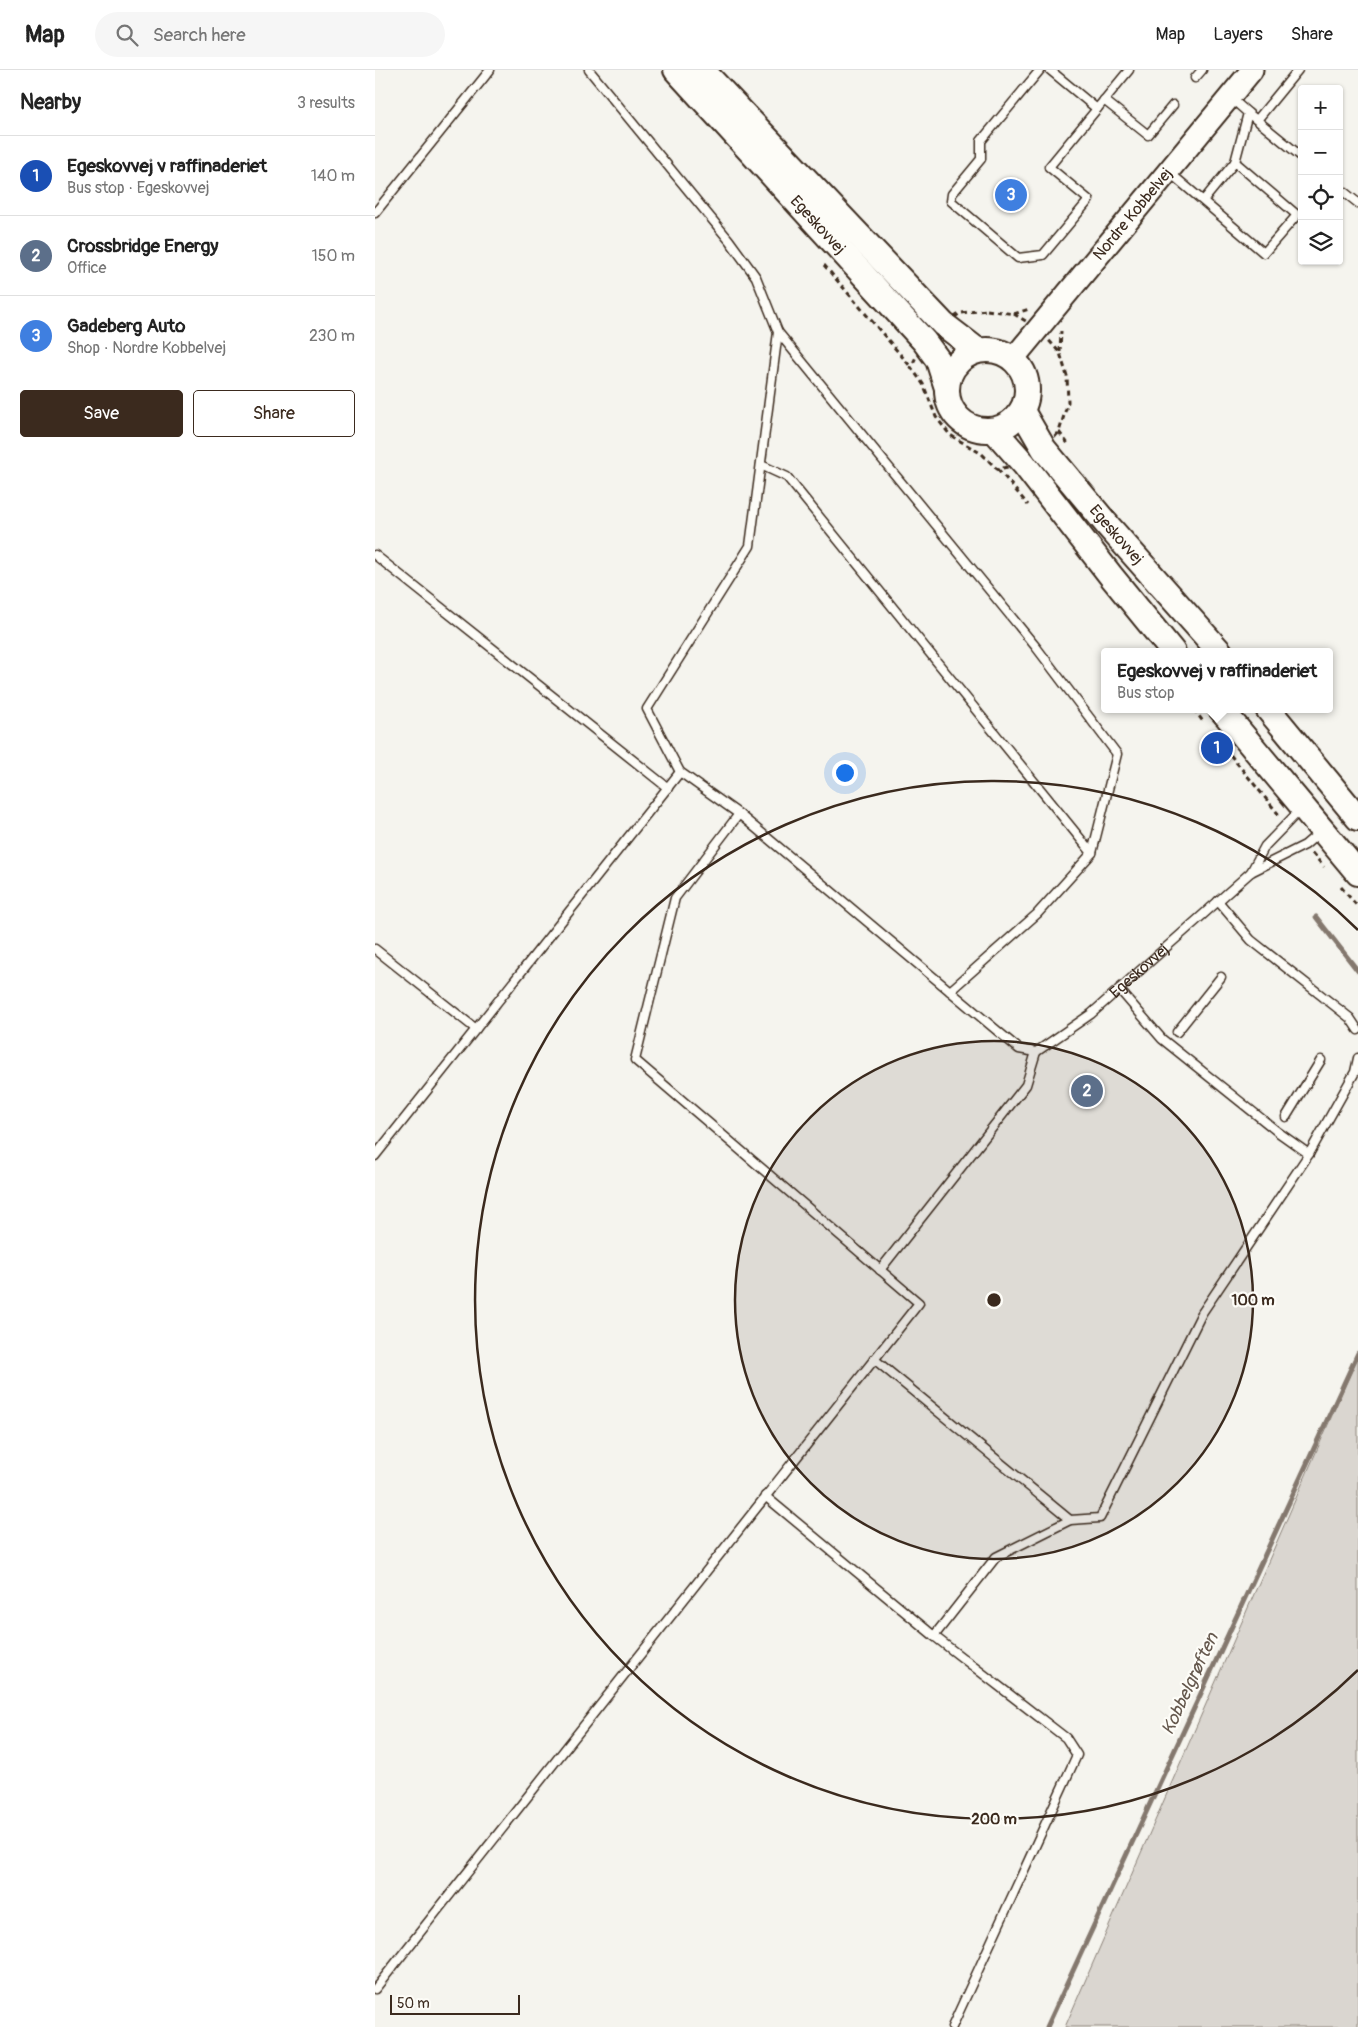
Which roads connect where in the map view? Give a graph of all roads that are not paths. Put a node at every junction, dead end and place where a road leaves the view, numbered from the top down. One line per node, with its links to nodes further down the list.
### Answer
1 (490, 70): 24 (lane)
2 (589, 70): 25 (lane)
3 (676, 70): 28 (main road, Egeskovvej)
4 (702, 70): 26 (main road, Egeskovvej)
5 (1040, 70): 15 (lane)
6 (1050, 70): 15 (lane)
7 (1129, 70): 13 (lane)
8 (1201, 70): 11 (lane)
9 (1252, 70): 12 (street, Nordre Kobbelvej)
10 (1299, 70): 17 (lane)
11 (1195, 78)
12 (1231, 98): 16 (lane); 20 (street, Nordre Kobbelvej)
13 (1104, 100): 14 (lane); 15 (lane)
14 (1173, 105)
15 (1097, 108)
16 (1248, 113): 17 (lane); 19 (lane)
17 (1257, 120): 18 (lane)
18 (1298, 154)
19 (1235, 162): 22 (lane); 22 (lane)
20 (1169, 172): 22 (lane); 27 (street, Nordre Kobbelvej)
21 (1343, 191): 23 (lane)
22 (1203, 201)
23 (1358, 203)
24 (375, 213)
25 (778, 332): 31 (lane); 43 (lane)
26 (977, 350): 27 (main road); 28 (main road)
27 (1013, 359): 29 (main road)
28 (947, 388): 30 (main road)
29 (1022, 411): 30 (main road); 34 (main road, Egeskovvej)
30 (995, 430): 33 (main road, Egeskovvej)
31 (761, 465): 37 (lane); 43 (lane)
32 (375, 555): 38 (lane)
33 (1170, 648)
34 (1216, 648)
35 (1224, 713): 40 (main road)
36 (1271, 713): 41 (main road)
37 (680, 772): 38 (lane); 39 (lane)
38 (668, 788): 51 (lane)
39 (739, 814): 50 (lane); 60 (lane)
40 (1294, 815): 42 (main road); 44 (lane, Egeskovvej)
41 (1358, 818)
42 (1313, 837): 44 (lane, Egeskovvej); 45 (main road)
43 (1092, 853): 50 (lane)
44 (1251, 872): 46 (lane, Egeskovvej)
45 (1349, 879)
46 (1218, 901): 49 (lane, Egeskovvej); 52 (lane)
47 (375, 949): 51 (lane)
48 (1221, 977): 53 (lane)
49 (1119, 989): 54 (lane, Egeskovvej); 58 (lane)
50 (951, 991): 54 (lane)
51 (476, 1029): 59 (lane)
52 (1358, 1030)
53 (1177, 1032)
54 (1036, 1052): 60 (lane)
55 (1358, 1058): 58 (lane)
56 (1321, 1060): 57 (lane)
57 (1286, 1117)
58 (1309, 1154): 63 (lane)
59 (375, 1156)
60 (880, 1270): 61 (lane)
61 (874, 1359): 62 (lane); 63 (lane)
62 (765, 1496): 64 (lane); 65 (lane)
63 (1070, 1520): 64 (lane)
64 (934, 1636): 66 (lane)
65 (375, 1988)
66 (952, 2027)

